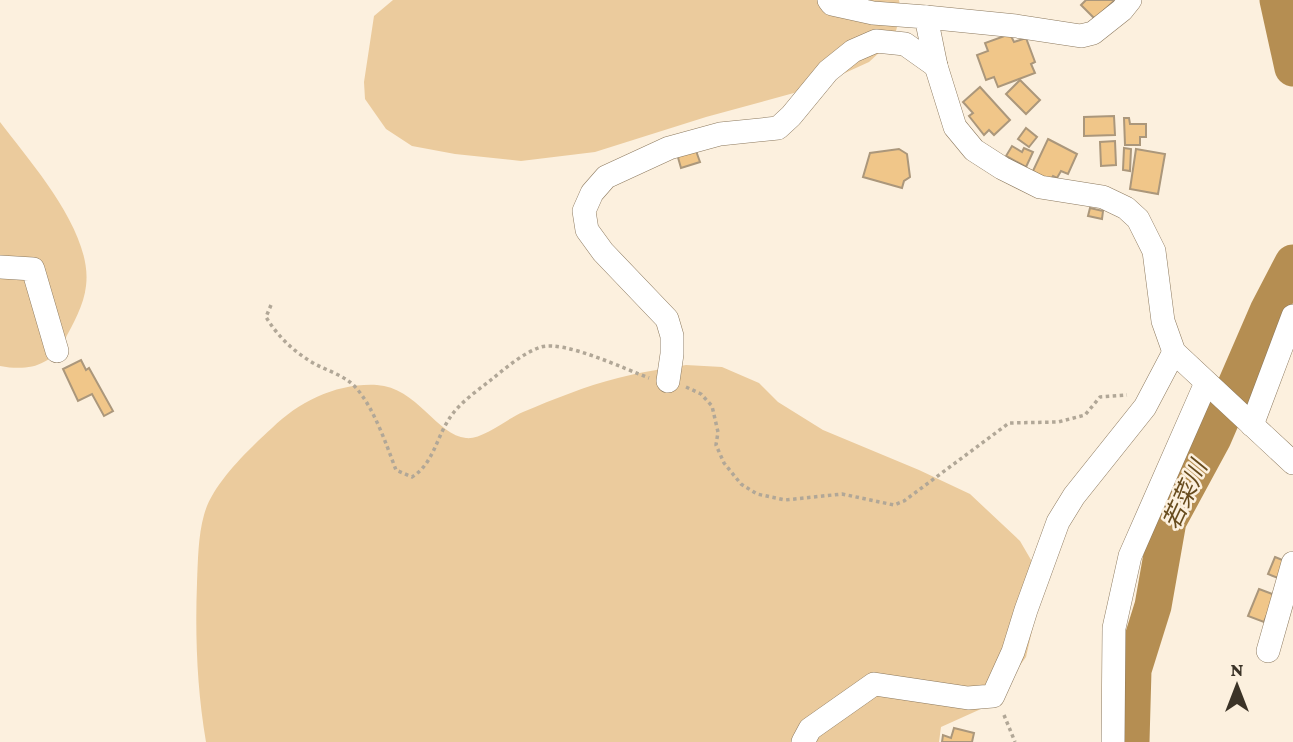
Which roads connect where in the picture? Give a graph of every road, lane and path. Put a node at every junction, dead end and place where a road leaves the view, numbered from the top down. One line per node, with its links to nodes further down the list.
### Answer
1 (829, 0): 3 (street)
2 (1129, 0): 3 (street)
3 (926, 18): 4 (street)
4 (936, 66): 9 (street); 10 (street)
5 (0, 267): 8 (street)
6 (271, 305): 10 (path)
7 (1293, 316): 13 (street)
8 (57, 351)
9 (1174, 352): 11 (street); 12 (street)
10 (668, 380): 12 (path)
11 (1209, 386): 13 (street); 20 (street)
12 (1154, 392): 17 (street)
13 (1249, 424): 14 (street)
14 (1293, 463)
15 (1293, 563): 16 (street)
16 (1268, 651)
17 (993, 696): 18 (street); 19 (path)
18 (803, 742)
19 (1015, 742)
20 (1113, 742)

